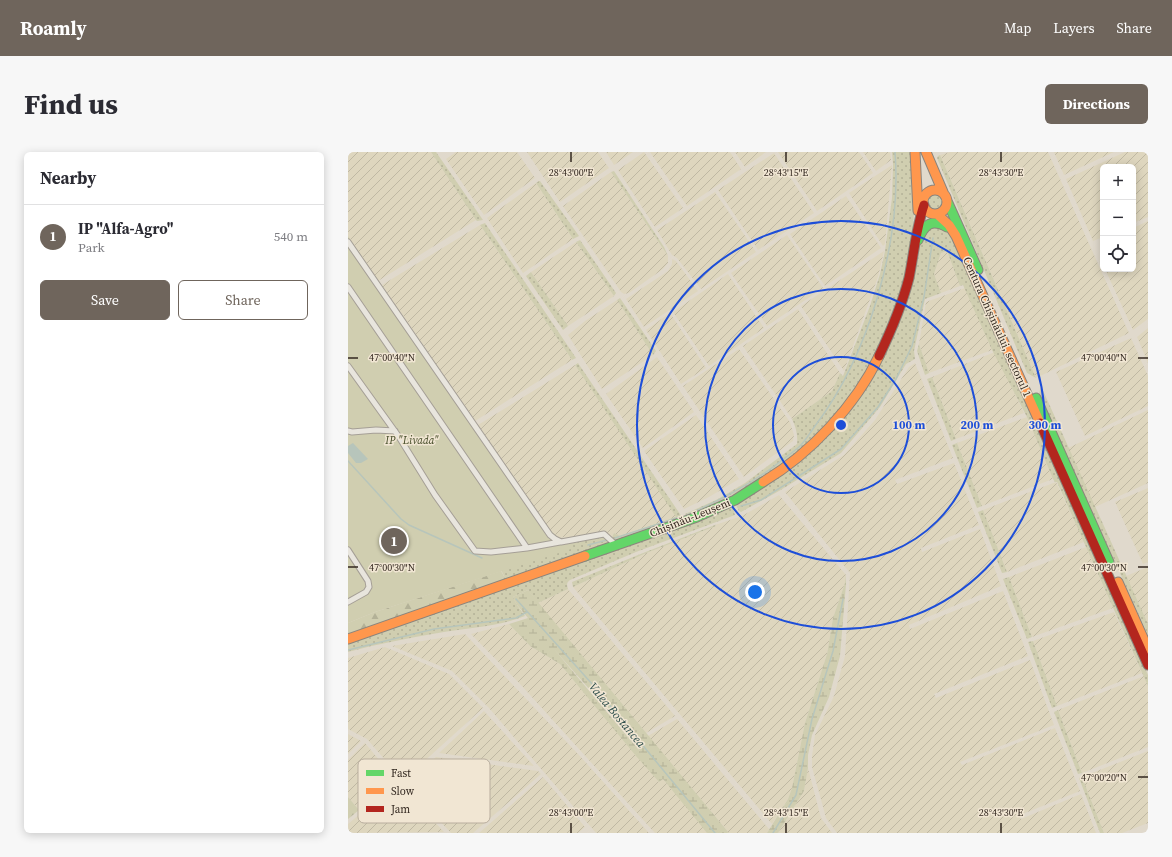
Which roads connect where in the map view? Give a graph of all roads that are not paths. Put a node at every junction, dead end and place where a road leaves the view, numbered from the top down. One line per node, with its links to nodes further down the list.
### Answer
1 (916, 152): 4 (highway); 7 (highway)
2 (926, 152): 3 (highway)
3 (942, 192): 4 (highway); 5 (highway)
4 (924, 200): 6 (highway); 7 (highway)
5 (948, 203): 6 (highway); 22 (highway, Centura Chișinăului, sectorul 1)
6 (935, 214): 8 (highway); 9 (highway, Centura Chișinăului, sectorul 1)
7 (918, 222): 8 (highway)
8 (917, 233): 11 (highway)
9 (956, 236): 11 (highway); 23 (highway, Centura Chișinăului, sectorul 1)
10 (348, 242): 16 (street)
11 (914, 255): 17 (highway, Chișinău-Leușeni)
12 (348, 287): 18 (street)
13 (348, 366): 15 (street)
14 (348, 431): 15 (street)
15 (395, 431): 18 (street)
16 (561, 542): 17 (street); 18 (street)
17 (617, 546): 21 (highway, Chișinău-Leușeni)
18 (527, 548)
19 (348, 550): 20 (street)
20 (348, 602)
21 (348, 639)
22 (1148, 649)
23 (1148, 665)

